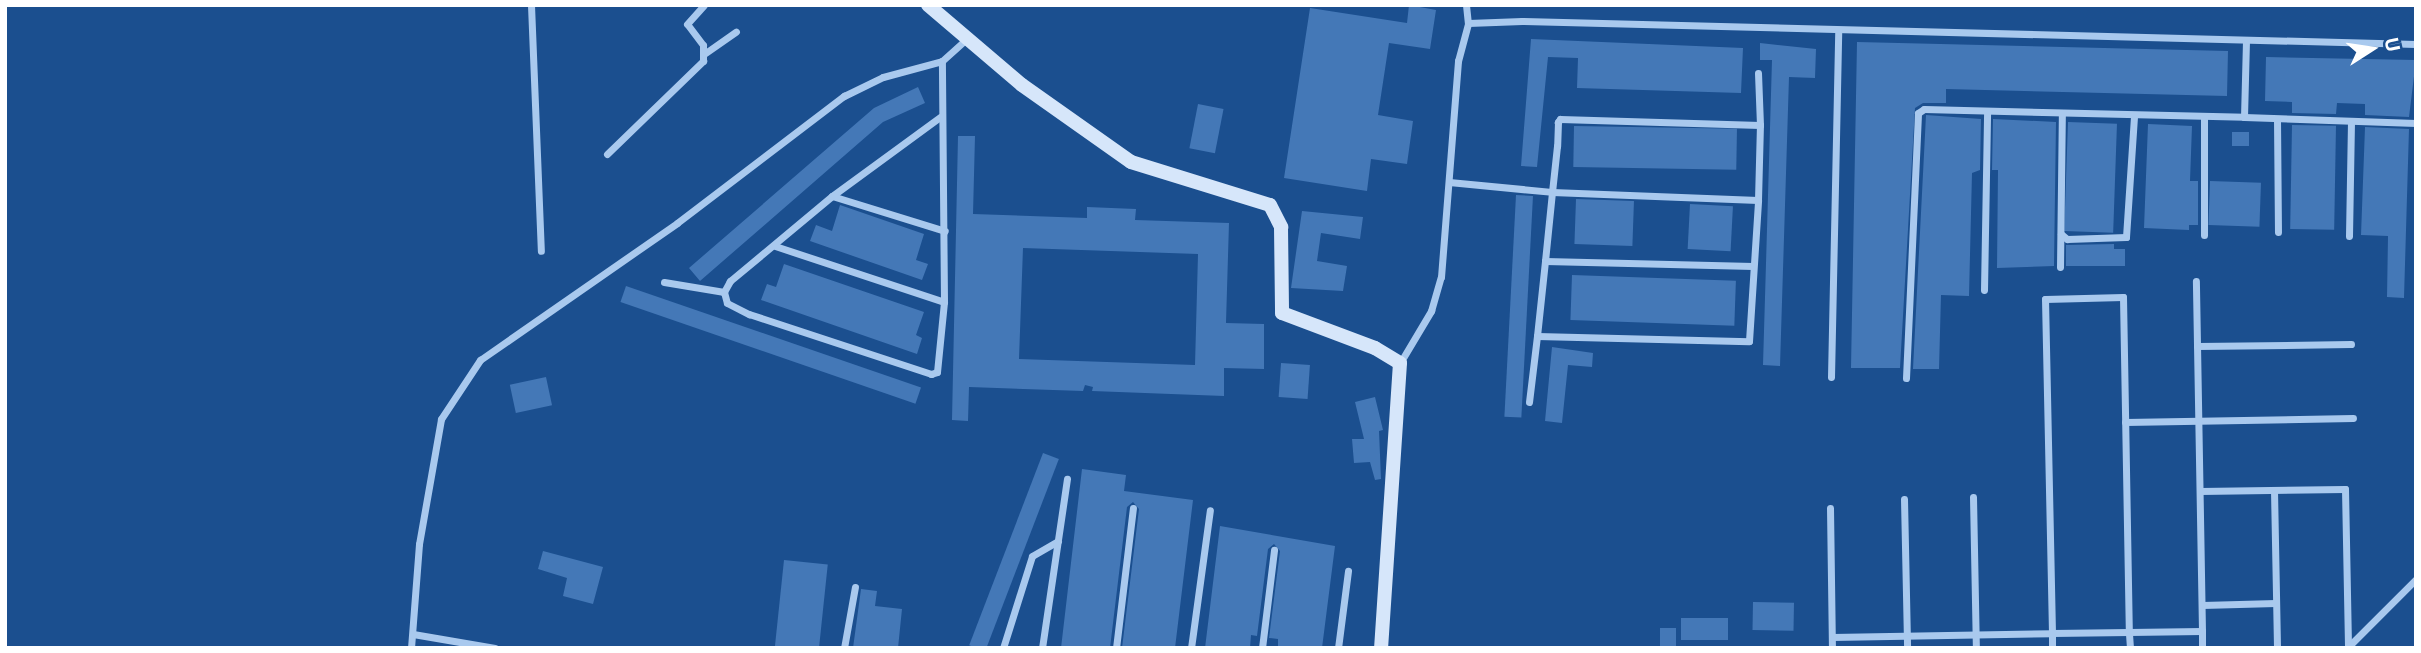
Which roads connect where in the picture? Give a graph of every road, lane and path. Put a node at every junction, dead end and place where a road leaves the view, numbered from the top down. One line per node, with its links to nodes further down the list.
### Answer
1 (531, 5): 35 (street)
2 (704, 5): 11 (street)
3 (928, 5): 8 (street)
4 (1466, 5): 5 (street)
5 (1468, 23): 6 (street); 25 (street)
6 (1838, 31): 9 (street); 48 (street)
7 (736, 32): 11 (street)
8 (965, 40): 12 (street); 47 (street)
9 (2246, 40): 10 (street); 19 (street)
10 (2416, 44)
11 (704, 54): 24 (street)
12 (942, 61): 17 (street); 72 (street)
13 (1758, 73): 23 (street)
14 (1987, 111): 15 (street); 41 (street); 49 (street)
15 (2062, 113): 16 (street); 31 (street)
16 (2134, 115): 18 (street); 31 (street)
17 (940, 117): 27 (street); 29 (street)
18 (2204, 117): 19 (street); 32 (street)
19 (2244, 117): 20 (street)
20 (2277, 119): 21 (street); 30 (street)
21 (2351, 121): 22 (street); 33 (street)
22 (2416, 123)
23 (1760, 125): 26 (street); 28 (street)
24 (607, 154)
25 (1449, 181): 26 (street); 47 (street)
26 (1552, 192): 28 (street); 36 (street)
27 (832, 196): 29 (street); 34 (street)
28 (1758, 200): 37 (street)
29 (945, 231): 43 (street)
30 (2278, 232)
31 (2061, 234): 38 (street)
32 (2204, 235)
33 (2349, 236)
34 (775, 246): 42 (street); 43 (street)
35 (541, 251)
36 (1545, 261): 37 (street); 44 (street)
37 (1754, 266): 44 (street)
38 (2060, 267)
39 (2196, 281): 46 (street)
40 (664, 282): 42 (street)
41 (1984, 290)
42 (724, 292): 43 (street)
43 (944, 302)
44 (1537, 337): 50 (street)
45 (2351, 344): 46 (street)
46 (2197, 346): 52 (street)
47 (1400, 363): 86 (street)
48 (1830, 377)
49 (1906, 377)
50 (1530, 402)
51 (2353, 418): 52 (street)
52 (2198, 421): 53 (street); 56 (street)
53 (2125, 422): 70 (street); 71 (street)
54 (1067, 479): 62 (street)
55 (2274, 490): 56 (street); 67 (street); 76 (street)
56 (2200, 491): 68 (street)
57 (1973, 497): 73 (street)
58 (1904, 499): 74 (street)
59 (1133, 508): 82 (street)
60 (1830, 508): 75 (street)
61 (1210, 510): 83 (street)
62 (1058, 541): 80 (street); 81 (street)
63 (1274, 550): 84 (street)
64 (1348, 571): 85 (street)
65 (2416, 579): 76 (street)
66 (855, 587): 79 (street)
67 (2276, 603): 68 (street); 93 (street)
68 (2202, 605): 69 (street)
69 (2202, 631): 70 (street); 92 (street)
70 (2129, 632): 71 (street); 91 (street)
71 (2052, 633): 73 (street); 90 (street)
72 (413, 634): 77 (street); 78 (street)
73 (1976, 634): 74 (street); 89 (street)
74 (1907, 635): 75 (street); 88 (street)
75 (1832, 637): 87 (street)
76 (2348, 647)
77 (411, 648)
78 (491, 648)
79 (844, 648)
80 (1003, 648)
81 (1042, 648)
82 (1116, 648)
83 (1191, 648)
84 (1262, 648)
85 (1339, 648)
86 (1381, 648)
87 (1832, 648)
88 (1907, 648)
89 (1976, 648)
90 (2052, 648)
91 (2130, 648)
92 (2202, 648)
93 (2277, 648)

